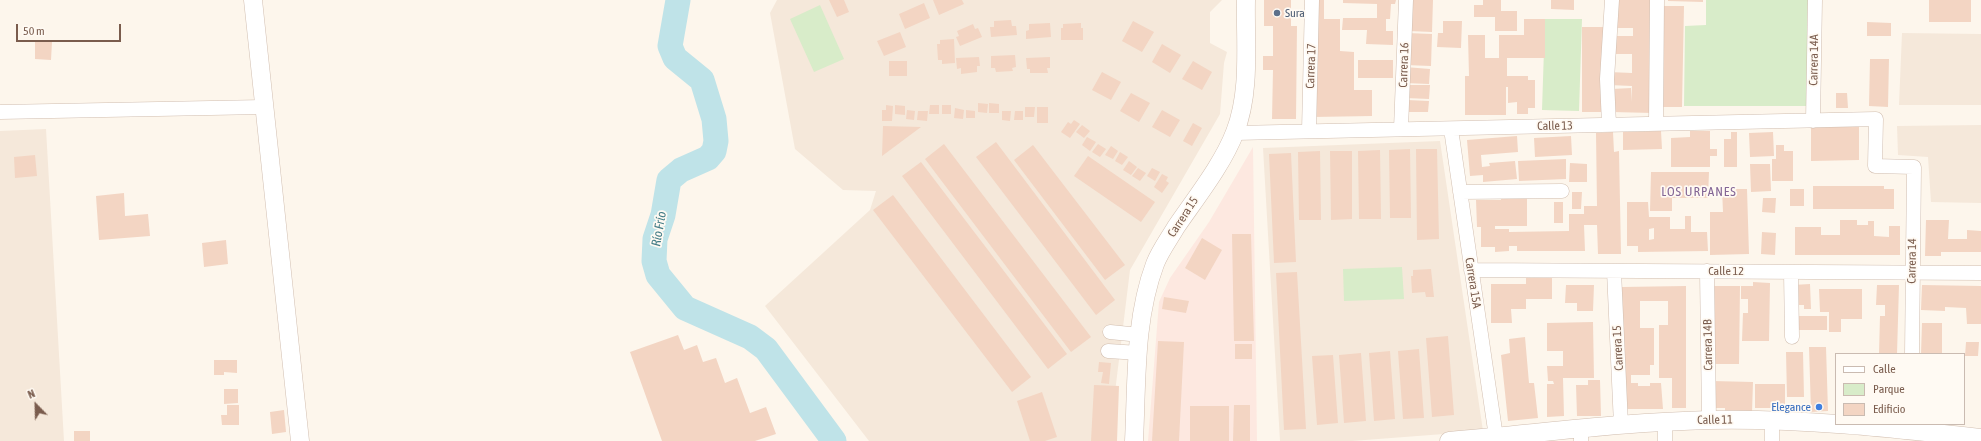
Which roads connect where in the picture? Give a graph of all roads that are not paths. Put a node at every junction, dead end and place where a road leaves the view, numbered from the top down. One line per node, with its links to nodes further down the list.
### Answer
1 (253, 0): 8 (street)
2 (1246, 0): 16 (street, Carrera 15)
3 (1312, 0): 15 (street, Carrera 17)
4 (1406, 0): 13 (street, Carrera 16)
5 (1612, 0): 12 (street)
6 (1657, 0): 11 (street)
7 (1815, 0): 10 (street, Carrera 14A)
8 (263, 107): 9 (street); 40 (street)
9 (0, 112)
10 (1813, 121): 11 (street, Calle 13); 17 (street, Calle 13)
11 (1656, 124): 12 (street, Calle 13)
12 (1609, 125): 14 (street, Calle 13)
13 (1402, 129): 14 (street, Calle 13); 15 (street, Calle 13)
14 (1451, 129): 19 (street, Carrera 15A)
15 (1309, 131): 16 (street, Calle 13)
16 (1235, 133): 28 (street, Carrera 15)
17 (1914, 167): 24 (street, Carrera 14)
18 (1562, 191): 19 (street)
19 (1460, 192): 20 (street, Carrera 15A)
20 (1471, 270): 21 (street, Calle 12); 39 (street, Carrera 15A)
21 (1614, 271): 22 (street, Calle 12); 34 (street, Carrera 15)
22 (1707, 271): 23 (street, Calle 12); 31 (street, Carrera 14B)
23 (1791, 272): 24 (street, Calle 12); 27 (street)
24 (1911, 272): 25 (street, Calle 12); 30 (street, Carrera 14)
25 (1981, 273)
26 (1110, 332): 28 (street)
27 (1792, 337)
28 (1140, 344): 29 (street); 41 (street, Carrera 15)
29 (1108, 351)
30 (1912, 353)
31 (1709, 420): 32 (street, Calle 11); 33 (street, Calle 11)
32 (1772, 421): 37 (street, Calle 11); 44 (street)
33 (1665, 422): 34 (street, Calle 11); 43 (street)
34 (1621, 426): 36 (street, Calle 11)
35 (1912, 427): 37 (street, Calle 11); 38 (street, Calle 11)
36 (1581, 435): 39 (street, Calle 11)
37 (1886, 435)
38 (1981, 438)
39 (1491, 439): 42 (street, Calle 11)
40 (300, 441)
41 (1134, 441)
42 (1449, 441)
43 (1665, 441)
44 (1772, 441)

